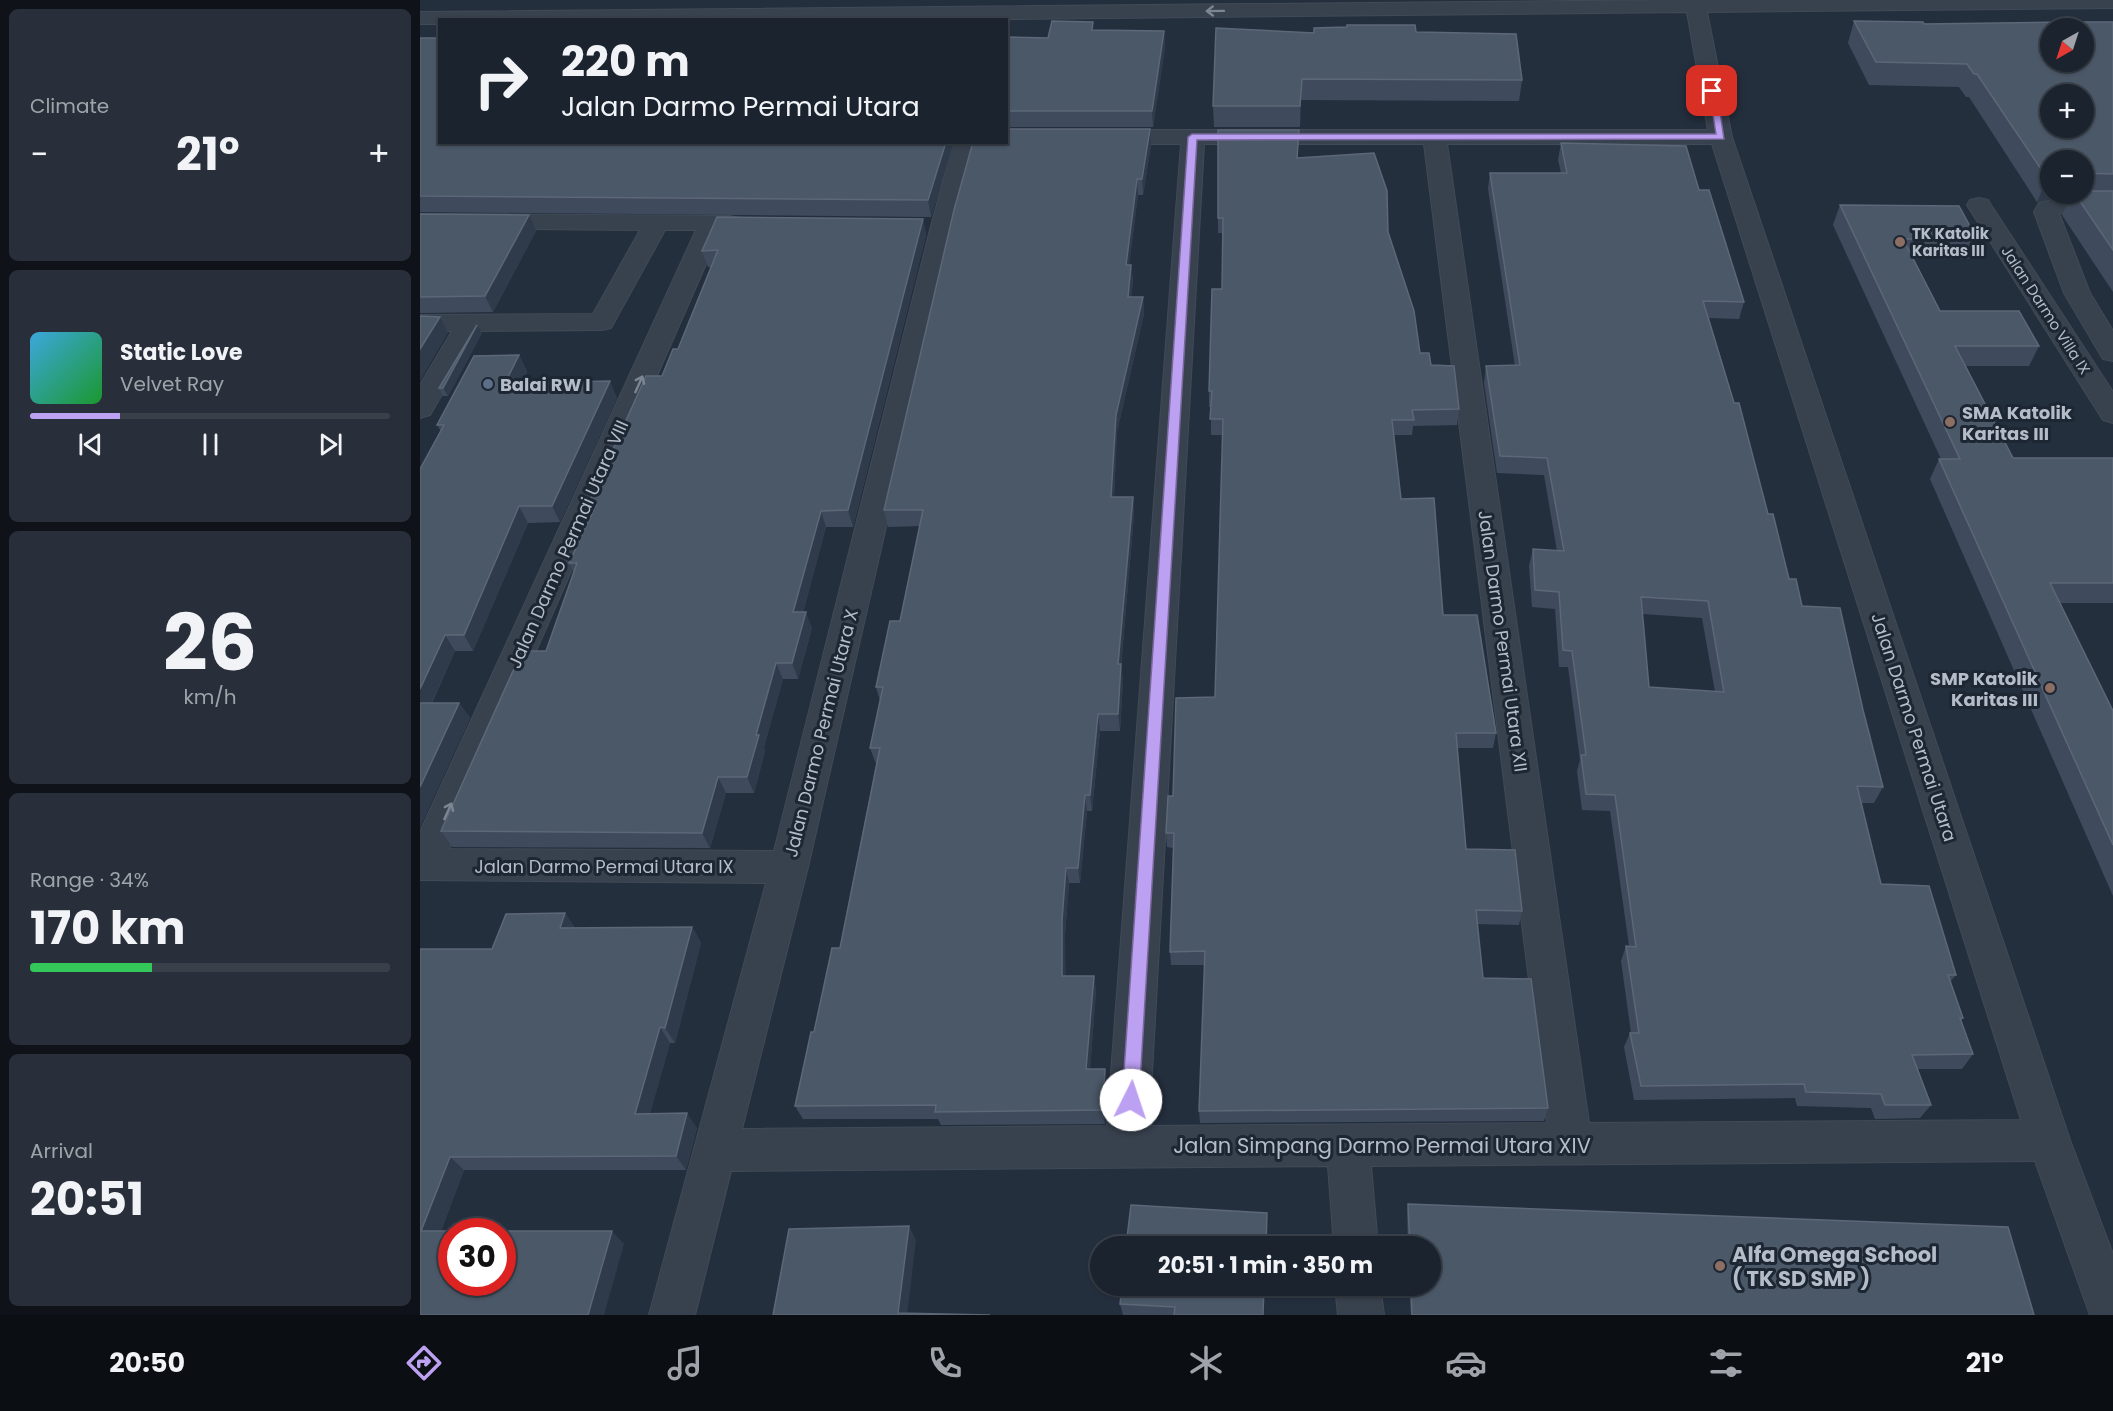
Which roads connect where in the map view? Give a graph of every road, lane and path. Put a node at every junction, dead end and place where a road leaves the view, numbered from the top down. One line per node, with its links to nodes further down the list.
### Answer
1 (435, 0): 6 (street)
2 (2113, 2): 4 (street)
3 (1551, 4): 4 (street); 5 (street, one-way to 5)
4 (1696, 6): 10 (street, Jalan Darmo Permai Utara)
5 (496, 18)
6 (421, 19): 7 (street, one-way to 6)
7 (438, 19)
8 (1083, 136): 9 (street)
9 (1192, 137): 11 (street); 29 (street)
10 (1721, 137): 11 (street); 26 (street, Jalan Darmo Permai Utara)
11 (1435, 138): 27 (street, Jalan Darmo Permai Utara XII)
12 (966, 146): 25 (street, Jalan Darmo Permai Utara X)
13 (1979, 205): 23 (street, Jalan Darmo Villa IX)
14 (2113, 206): 21 (street)
15 (420, 221): 16 (street)
16 (657, 222): 17 (street); 19 (street)
17 (712, 223): 18 (street); 24 (street, Jalan Darmo Permai Utara VIII, one-way to 17)
18 (758, 224)
19 (471, 322): 20 (street); 22 (street)
20 (420, 323)
21 (2113, 353)
22 (420, 409)
23 (2113, 414)
24 (422, 864): 25 (street, Jalan Darmo Permai Utara IX)
25 (789, 867): 30 (street, Jalan Darmo Permai Utara X)
26 (2049, 1140): 27 (street, Jalan Simpang Darmo Permai Utara XIV); 35 (street, Jalan Darmo Permai Utara)
27 (1571, 1143): 28 (street, Jalan Simpang Darmo Permai Utara XIV)
28 (1348, 1145): 29 (street, Jalan Simpang Darmo Permai Utara XIV); 31 (street)
29 (1127, 1146): 30 (street, Jalan Simpang Darmo Permai Utara XIV)
30 (714, 1150): 33 (street, Jalan Darmo Permai Utara X)
31 (1355, 1236)
32 (1359, 1296): 34 (street)
33 (672, 1315)
34 (1360, 1315)
35 (2113, 1315)

